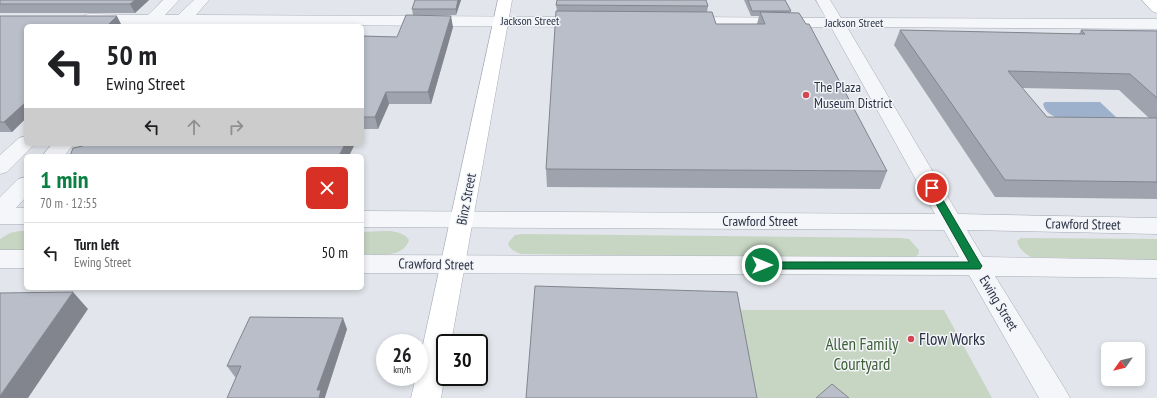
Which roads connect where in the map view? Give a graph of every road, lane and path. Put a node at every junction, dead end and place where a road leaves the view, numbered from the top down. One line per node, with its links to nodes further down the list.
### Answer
1 (172, 0): 12 (street)
2 (202, 0): 13 (street)
3 (505, 0): 8 (main road, Binz Street)
4 (824, 0): 11 (street, Ewing Street)
5 (1149, 0): 6 (main road)
6 (1157, 8)
7 (76, 19): 12 (street, Jackson Street)
8 (500, 21): 9 (street, Jackson Street); 13 (street, Jackson Street); 24 (main road, Binz Street)
9 (598, 22)
10 (668, 22): 11 (street, Jackson Street)
11 (837, 22): 14 (street, Jackson Street); 25 (street, Ewing Street)
12 (148, 23): 13 (street, Jackson Street)
13 (180, 23)
14 (1157, 24)
15 (24, 144): 18 (street)
16 (62, 146): 17 (street)
17 (54, 154)
18 (0, 167)
19 (24, 186): 20 (street)
20 (0, 211)
21 (0, 216): 22 (street)
22 (24, 216)
23 (364, 219): 24 (street, Crawford Street)
24 (462, 220): 25 (street, Crawford Street); 30 (main road, Binz Street)
25 (951, 222): 26 (street, Crawford Street); 31 (street, Ewing Street)
26 (1157, 226)
27 (0, 259): 28 (street)
28 (24, 259)
29 (364, 264): 30 (street, Crawford Street)
30 (453, 265): 31 (street, Crawford Street); 33 (main road, Binz Street)
31 (976, 266): 32 (street, Crawford Street); 34 (street, Ewing Street)
32 (1157, 269)
33 (426, 398)
34 (1055, 398)

